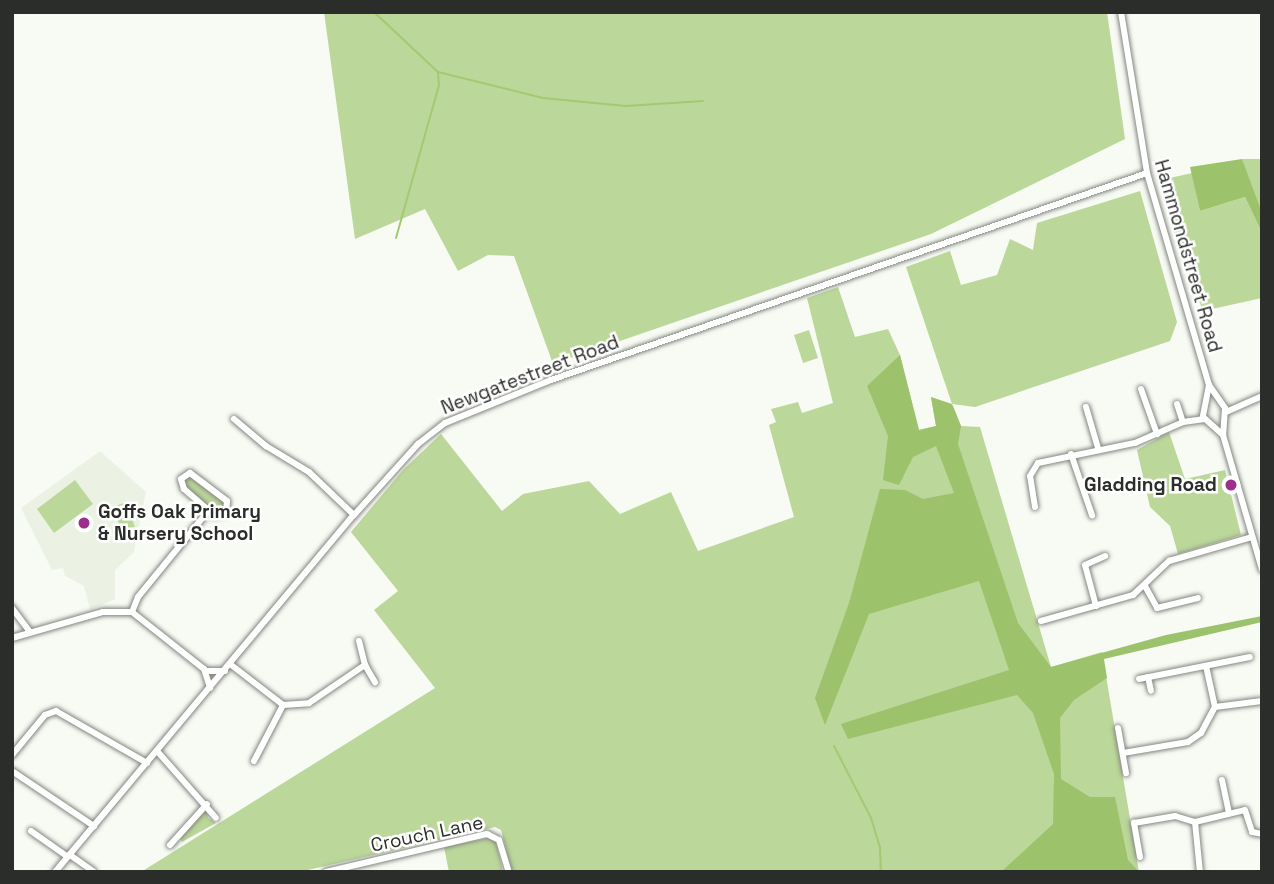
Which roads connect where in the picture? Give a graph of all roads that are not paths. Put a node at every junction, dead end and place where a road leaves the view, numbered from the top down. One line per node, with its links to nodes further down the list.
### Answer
1 (1121, 12): 2 (street, Hammondstreet Road)
2 (1147, 173): 3 (street, Hammondstreet Road); 24 (street, Newgatestreet Road)
3 (1209, 385): 6 (street, Hammondstreet Road); 7 (street, Hammondstreet Road)
4 (1141, 389): 18 (street)
5 (1262, 396): 10 (street)
6 (1216, 400): 7 (street); 9 (street)
7 (1208, 401): 13 (street, Hammondstreet Road)
8 (1177, 404): 16 (street)
9 (1223, 404): 10 (street); 12 (street)
10 (1236, 405): 12 (street)
11 (1086, 407): 20 (street)
12 (1226, 412): 15 (street)
13 (1204, 416): 16 (street); 17 (street)
14 (234, 419): 24 (street)
15 (1222, 420): 17 (street); 19 (street)
16 (1183, 422): 18 (street)
17 (1213, 423): 19 (street)
18 (1157, 434): 20 (street)
19 (1223, 435): 26 (street)
20 (1098, 448): 21 (street)
21 (1071, 454): 22 (street); 25 (street)
22 (1035, 507)
23 (209, 510): 23 (street); 33 (street)
24 (354, 515): 39 (street, Newgatestreet Road)
25 (1092, 515)
26 (1252, 537): 28 (street); 29 (street)
27 (1105, 556): 31 (street)
28 (1262, 569)
29 (1145, 586): 30 (street); 31 (street)
30 (1198, 597)
31 (1096, 606): 34 (street)
32 (12, 608): 35 (street)
33 (132, 612): 35 (street); 42 (street)
34 (1041, 621)
35 (30, 632): 36 (street)
36 (12, 638)
37 (359, 641): 40 (street)
38 (1250, 657): 41 (street)
39 (230, 664): 43 (street, Newgatestreet Road); 50 (street)
40 (365, 665): 46 (street); 50 (street)
41 (1206, 666): 44 (street); 51 (street)
42 (206, 671): 43 (street); 47 (street)
43 (225, 671): 47 (street, Newgatestreet Road)
44 (1148, 677): 45 (street); 48 (street)
45 (1139, 679)
46 (376, 682)
47 (210, 688): 53 (street, Newgatestreet Road)
48 (1151, 691)
49 (1262, 702): 51 (street)
50 (283, 705): 56 (street)
51 (1215, 707): 54 (street)
52 (1118, 728): 54 (street)
53 (157, 751): 57 (street, Newgatestreet Road); 61 (street)
54 (1122, 753): 59 (street)
55 (12, 755): 57 (street)
56 (254, 761)
57 (147, 763): 67 (street, Newgatestreet Road)
58 (12, 771): 67 (street)
59 (1126, 773)
60 (1222, 780): 63 (street)
61 (207, 804): 64 (street); 70 (street)
62 (1132, 813): 66 (street)
63 (1229, 813): 65 (street); 69 (street)
64 (216, 818)
65 (1195, 822): 66 (street); 77 (street)
66 (1134, 823): 72 (street)
67 (94, 827): 71 (street, Newgatestreet Road)
68 (31, 831): 71 (street)
69 (1262, 834)
70 (170, 845)
71 (69, 856): 73 (street, Newgatestreet Road); 74 (street)
72 (1139, 857)
73 (55, 872)
74 (94, 872)
75 (326, 872): 76 (street, Crouch Lane)
76 (509, 872)
77 (1200, 872)

